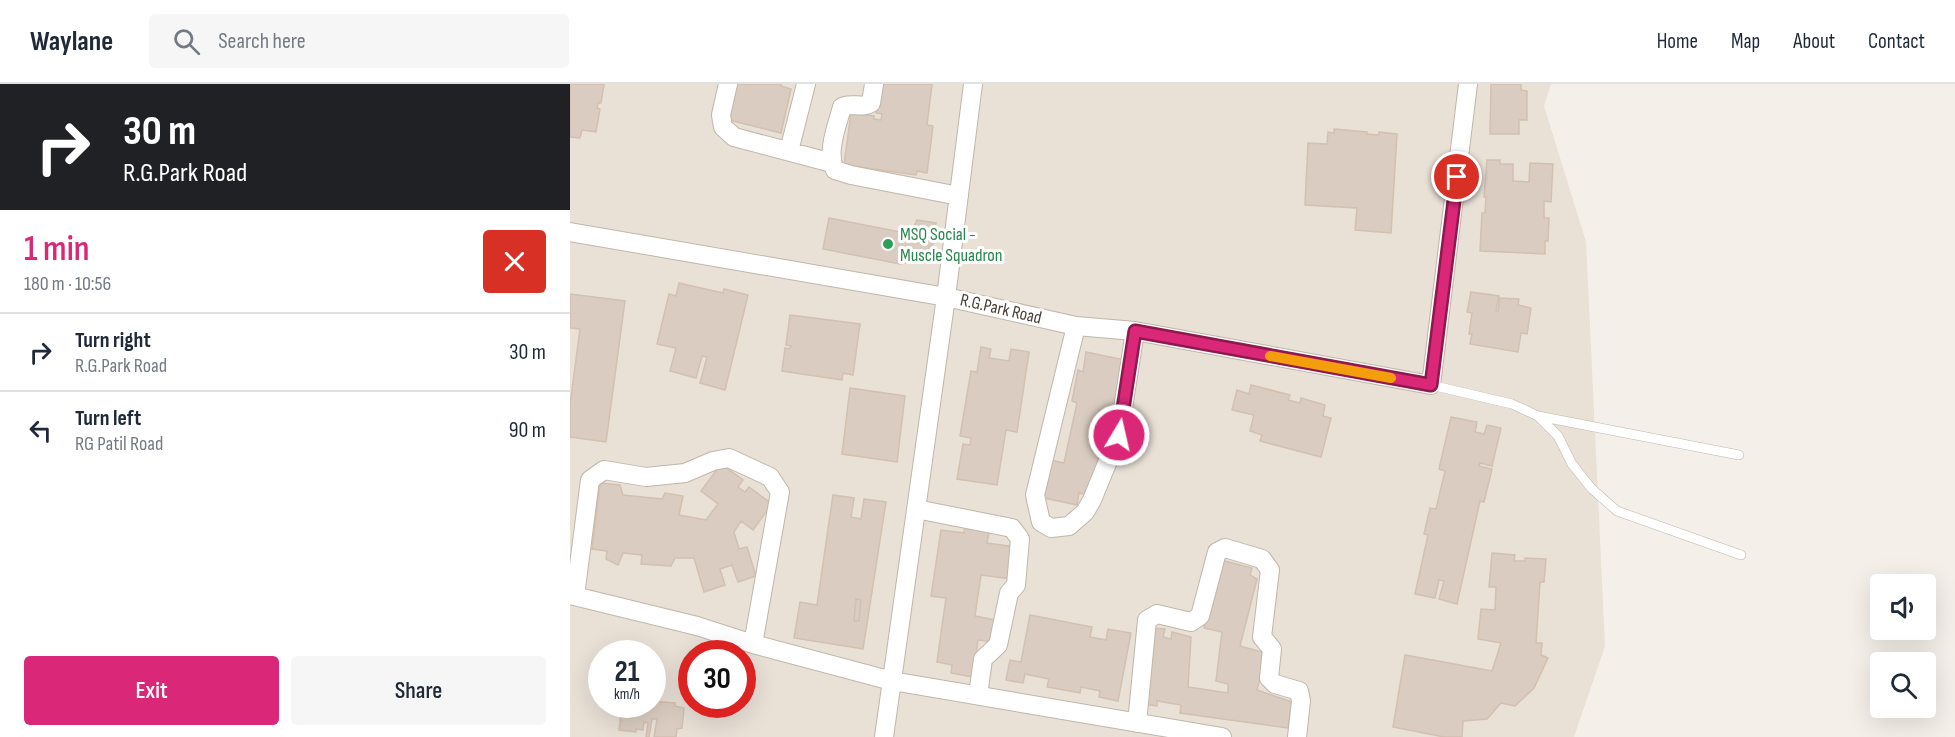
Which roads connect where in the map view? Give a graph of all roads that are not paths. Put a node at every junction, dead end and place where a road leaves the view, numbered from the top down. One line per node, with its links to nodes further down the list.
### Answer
1 (728, 84): 6 (street)
2 (806, 84): 6 (street)
3 (874, 84): 7 (street)
4 (973, 84): 8 (street)
5 (1468, 84): 13 (street)
6 (789, 151): 7 (street)
7 (832, 163): 8 (street)
8 (959, 196): 10 (street)
9 (570, 232): 10 (street, R.G.Park Road)
10 (946, 297): 11 (street, R.G.Park Road); 16 (street)
11 (1076, 326): 12 (street, R.G.Park Road); 12 (street)
12 (1135, 331): 13 (street, R.G.Park Road)
13 (1431, 385): 14 (lane)
14 (1538, 416): 15 (lane); 17 (lane)
15 (1739, 455)
16 (916, 509): 22 (street); 23 (street)
17 (1741, 555)
18 (573, 596): 19 (street); 20 (street)
19 (741, 640)
20 (754, 640)
21 (756, 645): 22 (street)
22 (892, 681): 23 (street); 25 (street)
23 (978, 695): 24 (street)
24 (1137, 723): 26 (street); 27 (street)
25 (884, 737)
26 (1222, 737)
27 (1297, 737)

